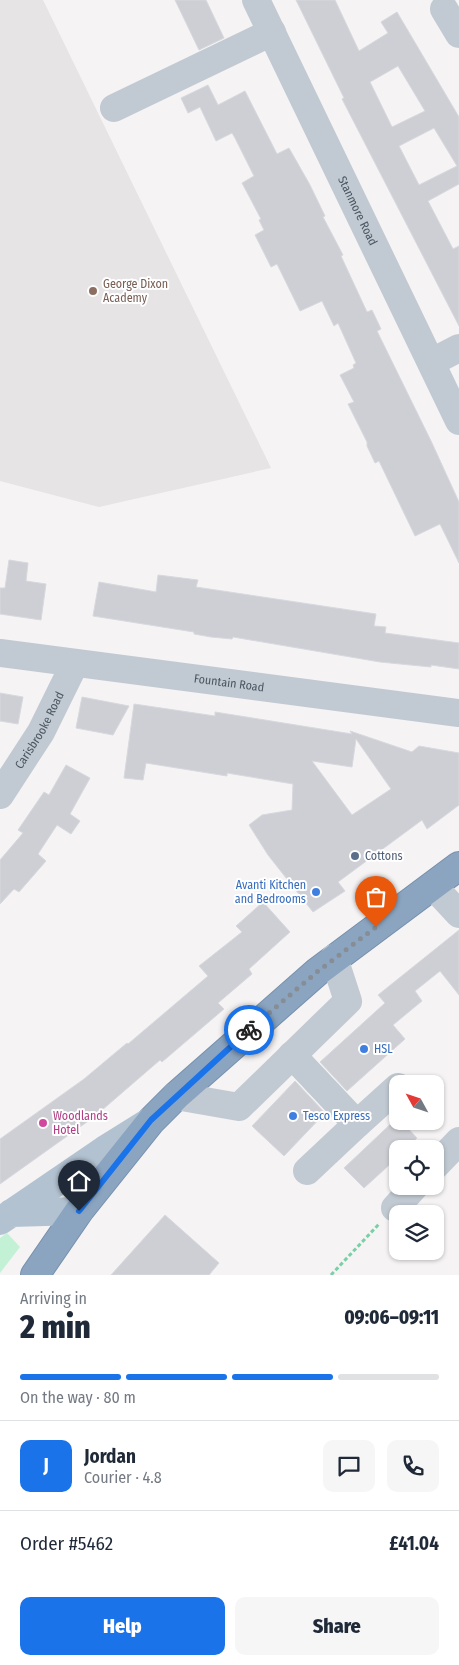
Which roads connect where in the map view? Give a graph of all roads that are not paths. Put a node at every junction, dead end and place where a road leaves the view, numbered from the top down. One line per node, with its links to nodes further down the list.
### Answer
1 (256, 0): 3 (street, Stanmore Road)
2 (444, 10): 4 (street)
3 (272, 32): 5 (street); 7 (street, Stanmore Road)
4 (459, 34)
5 (114, 108)
6 (459, 348): 7 (street)
7 (432, 362): 8 (street, Stanmore Road)
8 (459, 421)
9 (0, 652): 10 (street, Fountain Road)
10 (75, 663): 11 (street, Fountain Road); 12 (street, Carisbrooke Road)
11 (459, 713)
12 (0, 795)
13 (459, 866): 14 (highway)
14 (433, 886): 15 (street); 16 (highway)
15 (459, 914)
16 (334, 958): 17 (street); 19 (highway)
17 (292, 1055): 19 (street); 21 (street)
18 (389, 1095): 21 (street)
19 (176, 1096): 20 (highway)
20 (151, 1120): 27 (highway); 28 (main road)
21 (357, 1124): 24 (street)
22 (459, 1141): 23 (street)
23 (444, 1157)
24 (307, 1171)
25 (407, 1195): 26 (street)
26 (398, 1205)
27 (79, 1211): 28 (main road); 29 (highway)
28 (6, 1217)
29 (35, 1275)

